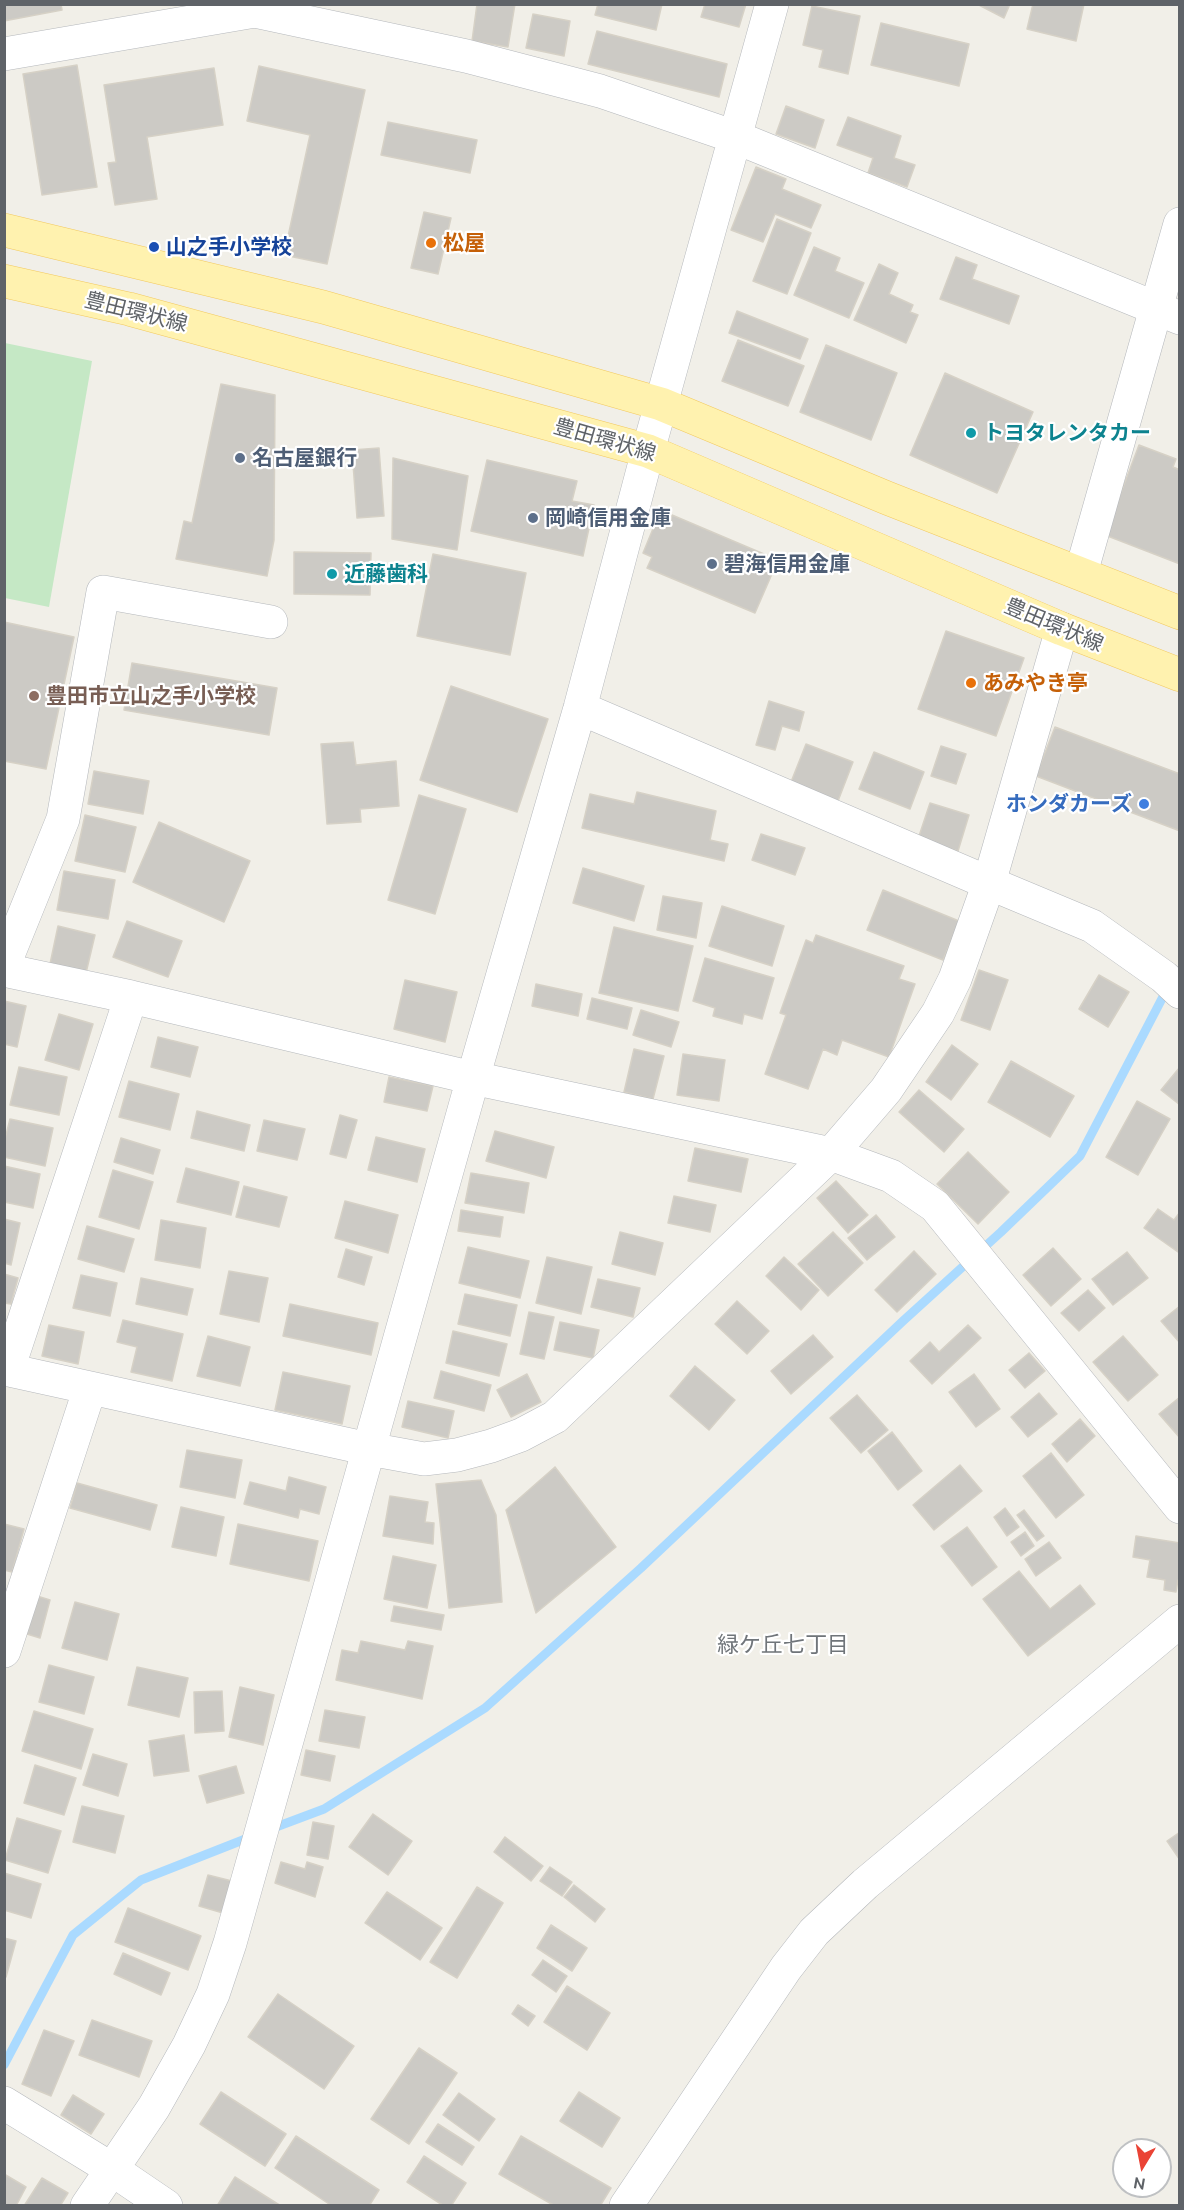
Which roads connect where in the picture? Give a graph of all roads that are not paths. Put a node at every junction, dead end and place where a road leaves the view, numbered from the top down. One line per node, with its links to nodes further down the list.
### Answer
1 (772, 4): 3 (street)
2 (4, 54): 3 (street)
3 (735, 137): 7 (street); 8 (street)
4 (1179, 224): 7 (street)
5 (4, 230): 8 (main road)
6 (4, 280): 9 (main road, 豊田環状線)
7 (1167, 313): 10 (street)
8 (661, 404): 9 (street); 10 (main road)
9 (648, 451): 13 (main road, 豊田環状線); 15 (street)
10 (1081, 573): 11 (main road)
11 (1179, 613)
12 (271, 622): 17 (street)
13 (1062, 629): 14 (main road, 豊田環状線); 16 (street)
14 (1179, 675)
15 (579, 708): 16 (street); 21 (street)
16 (988, 883): 19 (street); 22 (street)
17 (4, 965)
18 (4, 970): 20 (street)
19 (1179, 992)
20 (131, 997): 21 (street); 23 (street)
21 (473, 1078): 22 (street); 25 (street)
22 (831, 1154): 25 (street); 26 (street)
23 (6, 1369): 24 (street)
24 (90, 1388): 25 (street); 28 (street)
25 (369, 1449): 30 (street)
26 (1179, 1507)
27 (1179, 1621): 33 (street)
28 (5, 1650)
29 (4, 2103): 30 (street)
30 (113, 2170): 31 (street); 32 (street)
31 (87, 2205)
32 (166, 2205)
33 (626, 2205)

